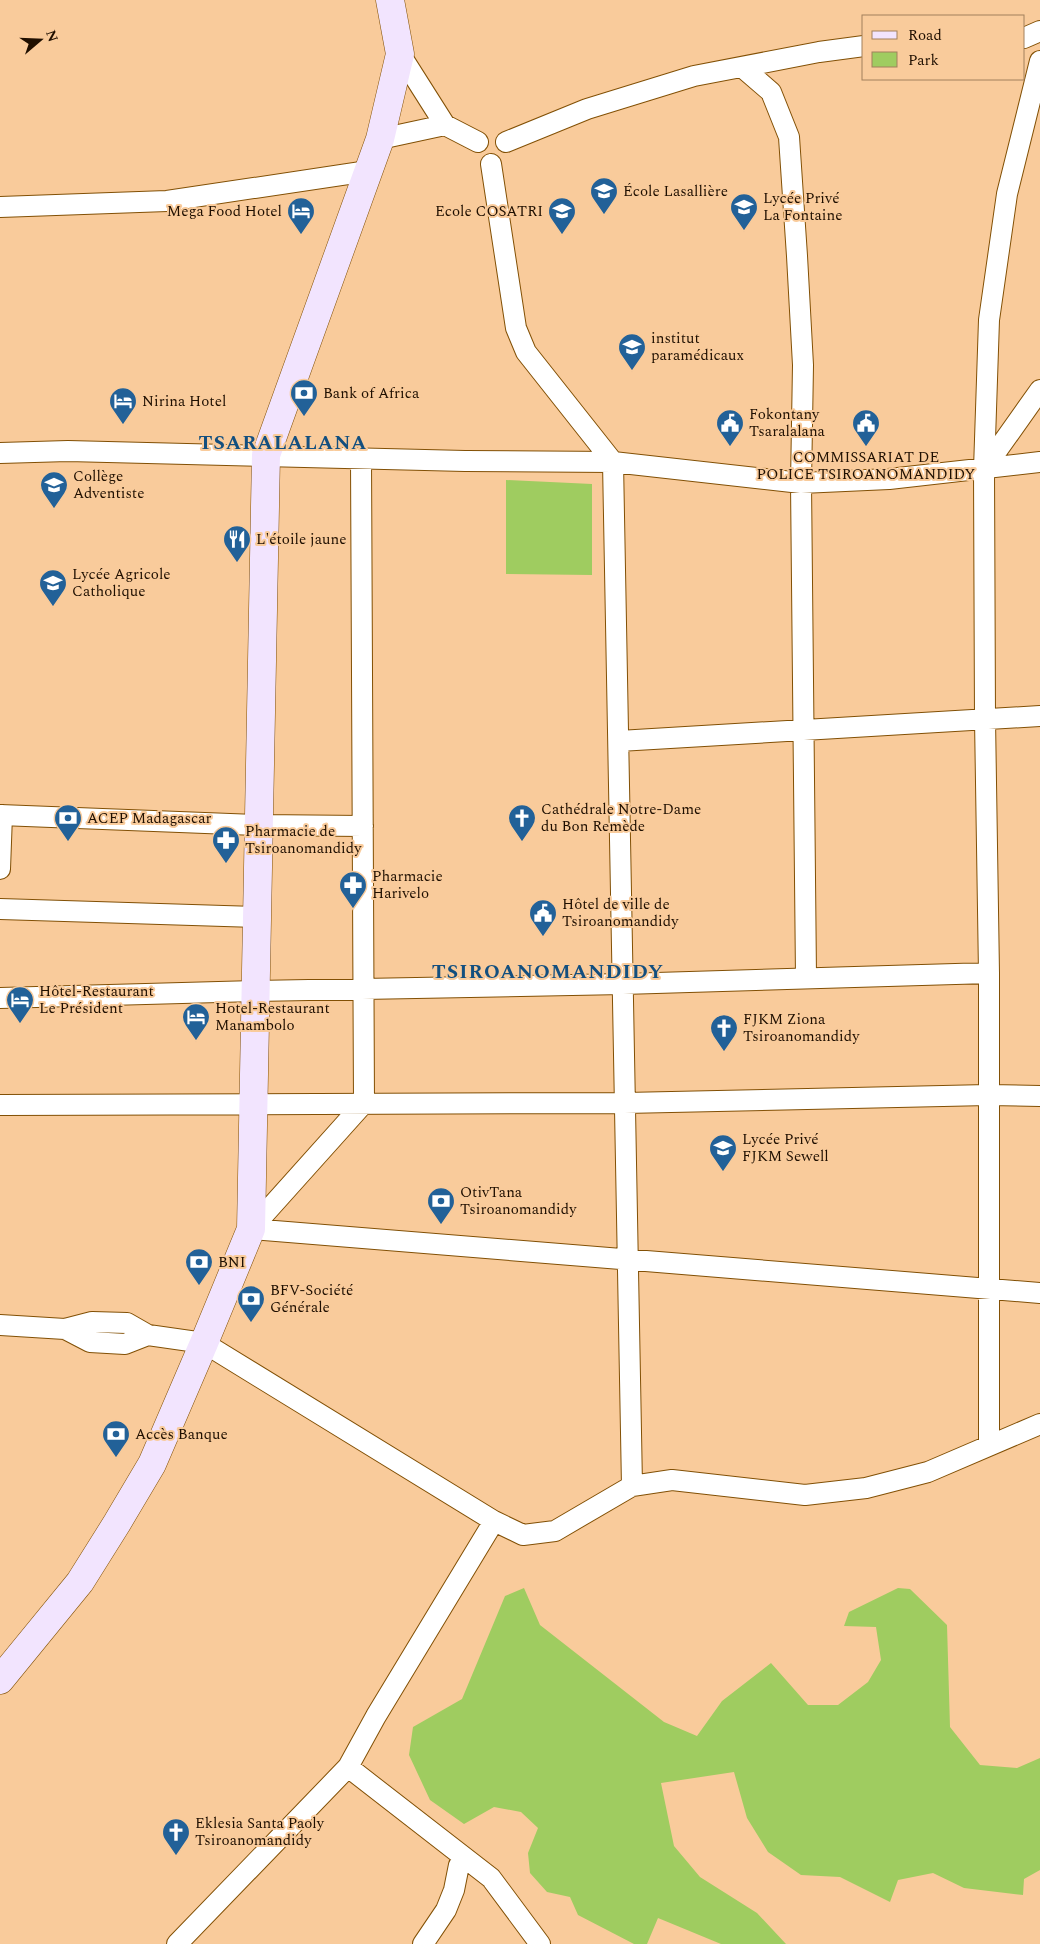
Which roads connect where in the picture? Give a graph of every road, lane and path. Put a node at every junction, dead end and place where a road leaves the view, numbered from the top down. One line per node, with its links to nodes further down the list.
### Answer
1 (390, 0): 5 (main road)
2 (1040, 31): 3 (street)
3 (1025, 38)
4 (862, 46): 7 (street)
5 (400, 54): 8 (street); 9 (main road)
6 (1040, 61): 21 (street)
7 (743, 68): 11 (street); 22 (street)
8 (444, 125): 9 (street); 10 (street)
9 (380, 139): 13 (main road)
10 (478, 142): 11 (street); 12 (street)
11 (506, 142): 12 (street)
12 (491, 164): 19 (street)
13 (368, 171): 14 (street); 17 (main road)
14 (0, 208)
15 (1040, 390): 21 (street)
16 (0, 452): 17 (street)
17 (266, 455): 18 (street); 28 (main road)
18 (361, 458): 19 (street); 29 (street)
19 (614, 462): 22 (street); 26 (street)
20 (1040, 462): 21 (street)
21 (984, 469): 22 (street); 24 (street)
22 (801, 482): 25 (street)
23 (1040, 716): 24 (street)
24 (985, 719): 25 (street); 33 (street)
25 (802, 731): 26 (street); 34 (street)
26 (618, 741): 35 (street)
27 (1, 815): 28 (street); 30 (street)
28 (259, 825): 29 (street); 32 (main road)
29 (363, 826): 36 (street)
30 (0, 869)
31 (0, 909): 32 (street)
32 (257, 916): 37 (main road)
33 (989, 973): 34 (street); 39 (street)
34 (806, 977): 35 (street)
35 (623, 984): 36 (street); 43 (street)
36 (363, 989): 37 (street); 42 (street)
37 (255, 991): 38 (street); 41 (main road)
38 (0, 998)
39 (988, 1095): 40 (street); 43 (street); 47 (street)
40 (1040, 1096)
41 (253, 1103): 42 (street); 44 (street); 45 (main road)
42 (364, 1103): 43 (street); 45 (street)
43 (625, 1103): 46 (street)
44 (0, 1105)
45 (251, 1229): 46 (street); 50 (main road)
46 (628, 1261): 47 (street); 53 (street)
47 (988, 1289): 48 (street); 52 (street)
48 (1040, 1293)
49 (0, 1325): 50 (street)
50 (204, 1343): 54 (street); 55 (main road)
51 (1040, 1424): 52 (street)
52 (989, 1445): 53 (street)
53 (632, 1486): 54 (street)
54 (494, 1522): 56 (street)
55 (0, 1680)
56 (348, 1767): 58 (street); 60 (street)
57 (458, 1865): 59 (street)
58 (177, 1944)
59 (423, 1944)
60 (540, 1944)

